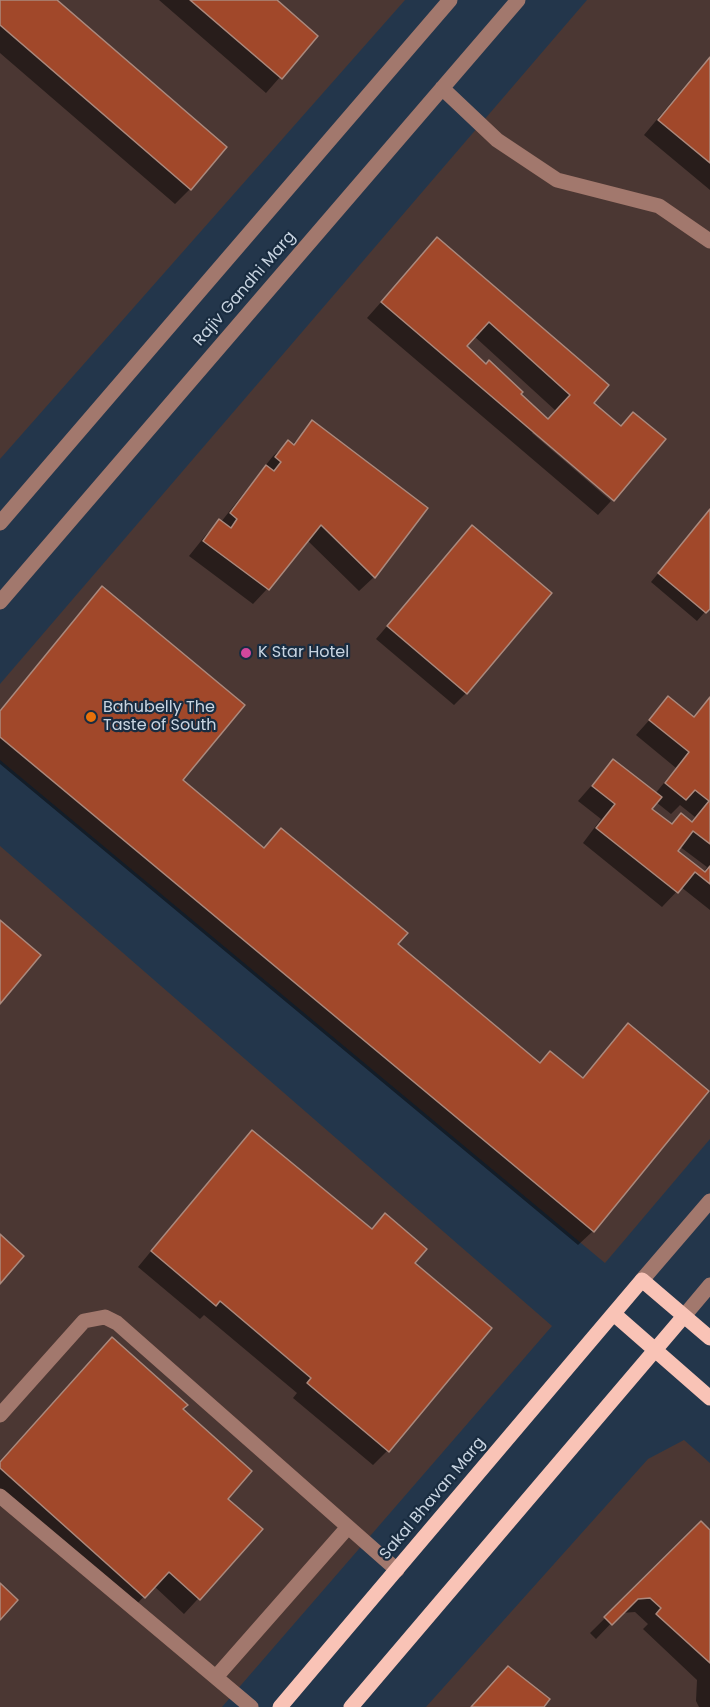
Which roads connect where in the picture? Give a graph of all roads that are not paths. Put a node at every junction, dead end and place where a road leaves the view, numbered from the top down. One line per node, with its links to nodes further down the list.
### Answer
1 (450, 0): 5 (street, Rajiv Gandhi Marg)
2 (518, 0): 3 (street, Rajiv Gandhi Marg)
3 (442, 88): 4 (street); 6 (street, Rajiv Gandhi Marg)
4 (710, 242)
5 (0, 523)
6 (0, 602)
7 (710, 1201): 8 (street)
8 (642, 1280): 10 (main road, Sakal Bhavan Marg); 11 (main road)
9 (710, 1285): 11 (street)
10 (614, 1314): 13 (main road); 18 (main road, Sakal Bhavan Marg)
11 (684, 1316): 12 (main road); 13 (main road)
12 (710, 1338)
13 (655, 1350): 14 (main road); 22 (main road)
14 (710, 1398)
15 (0, 1415): 17 (street)
16 (0, 1496): 19 (street)
17 (348, 1527): 18 (street); 19 (street)
18 (397, 1570): 21 (main road, Sakal Bhavan Marg)
19 (216, 1677): 20 (street)
20 (251, 1707)
21 (280, 1707)
22 (351, 1707)

